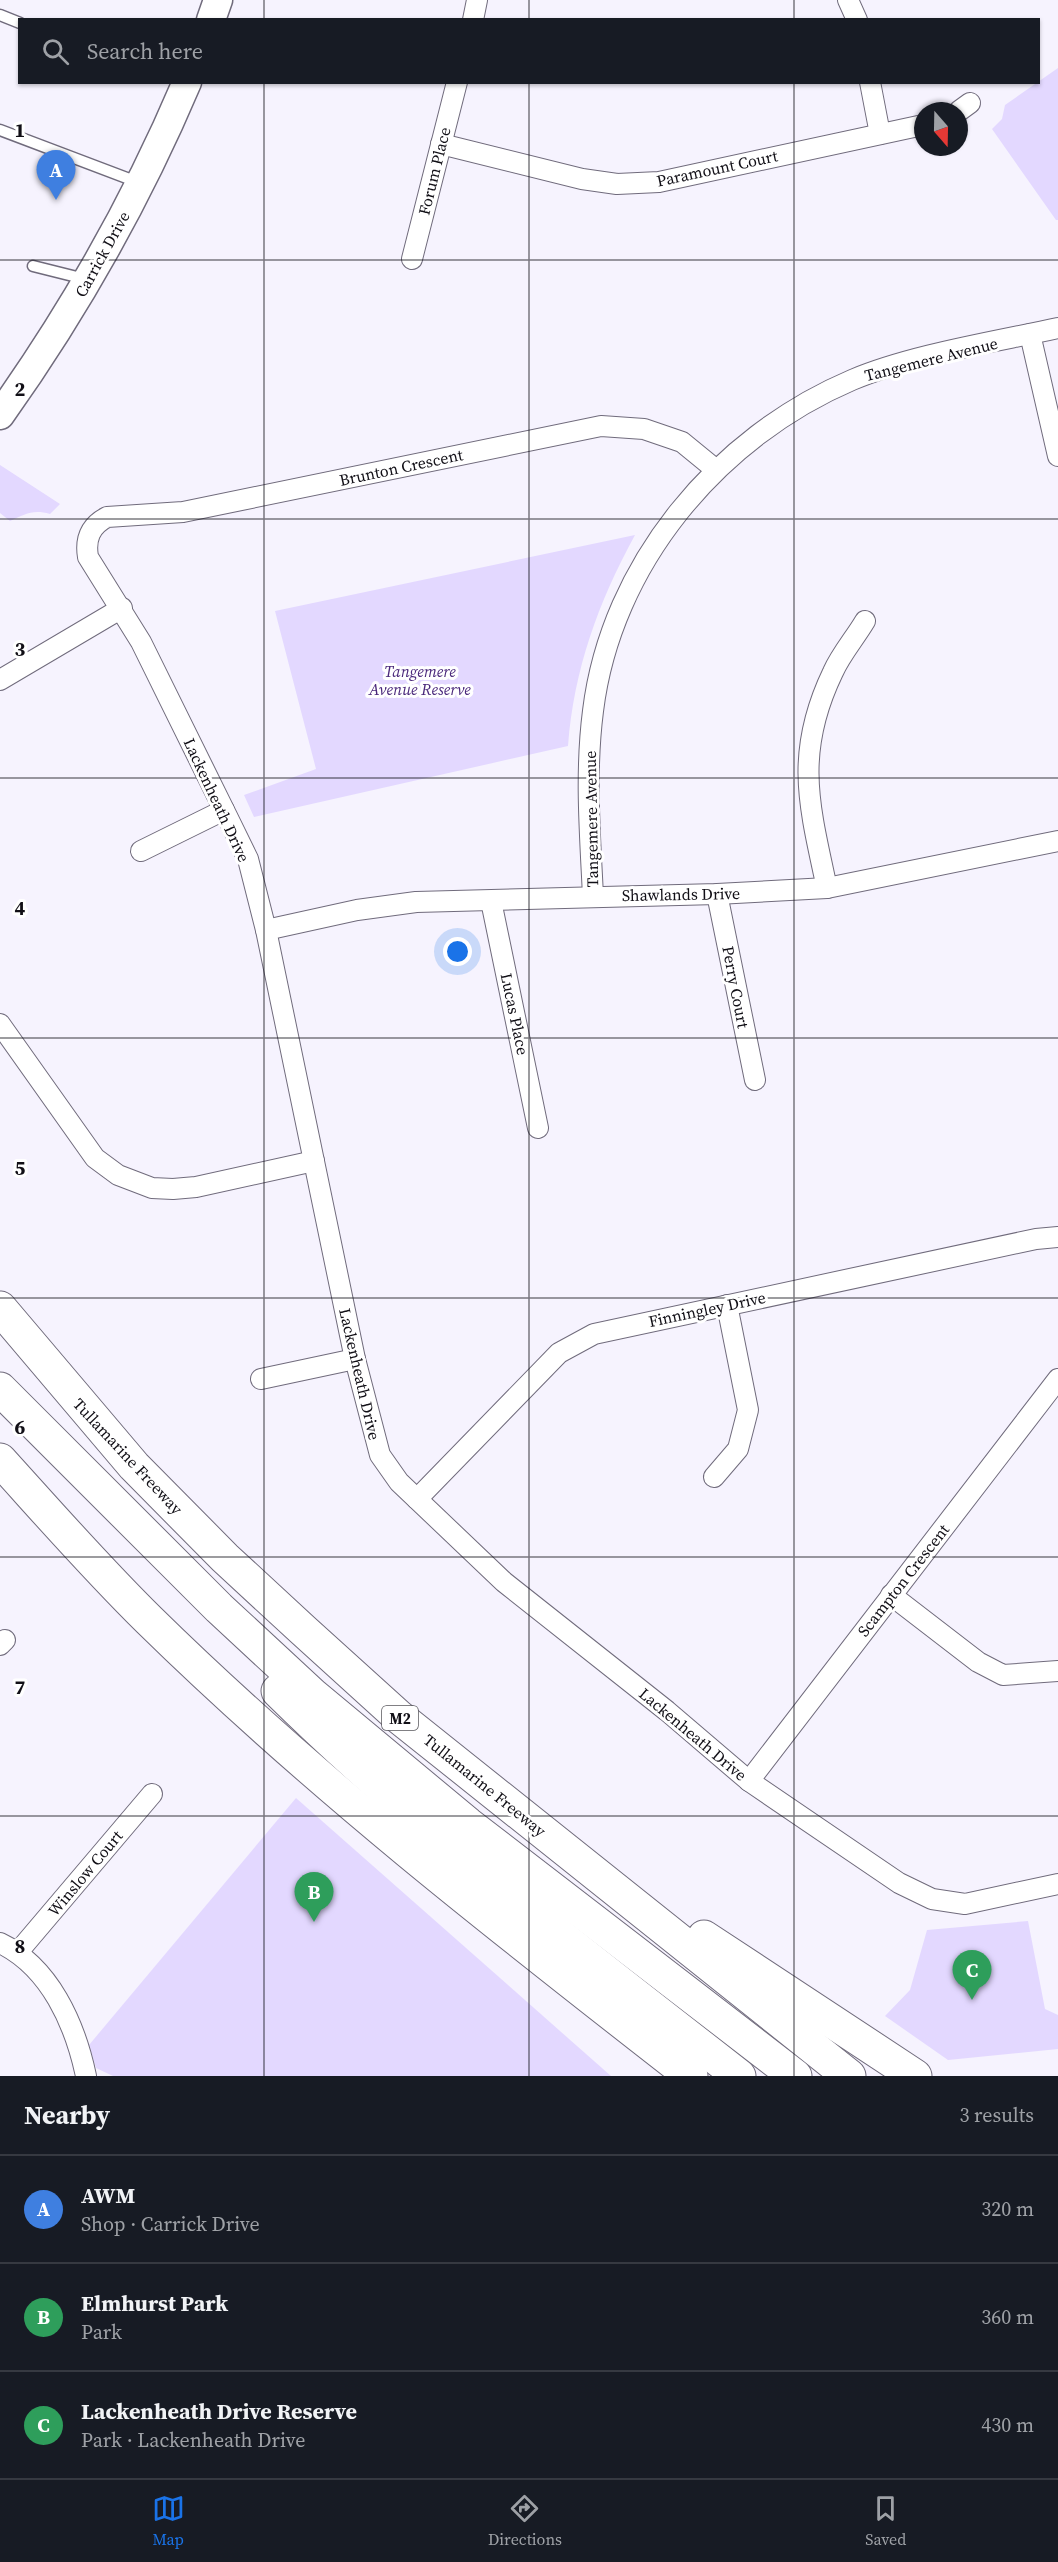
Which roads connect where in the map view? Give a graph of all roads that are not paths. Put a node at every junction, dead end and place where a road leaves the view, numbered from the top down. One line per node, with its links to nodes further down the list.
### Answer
1 (218, 0): 5 (street)
2 (477, 0): 6 (street)
3 (848, 0): 7 (street)
4 (0, 15): 8 (lane)
5 (212, 18)
6 (472, 18)
7 (856, 18)
8 (18, 21)
9 (184, 84): 16 (street, Carrick Drive)
10 (456, 84): 15 (street, Forum Place)
11 (870, 84): 14 (street)
12 (914, 127): 14 (street, Paramount Court)
13 (0, 130): 16 (lane)
14 (880, 134): 15 (street, Paramount Court)
15 (441, 144): 17 (street, Forum Place)
16 (140, 183): 19 (street, Carrick Drive)
17 (412, 259)
18 (33, 266): 19 (lane)
19 (88, 280): 22 (street, Carrick Drive)
20 (1058, 328): 21 (street, Tangemere Avenue)
21 (1030, 334): 23 (street); 24 (street, Tangemere Avenue)
22 (0, 415)
23 (1058, 456)
24 (715, 469): 25 (street, Brunton Crescent); 34 (street, Tangemere Avenue)
25 (87, 539): 26 (street, Lackenheath Drive)
26 (122, 608): 28 (street); 29 (street, Lackenheath Drive)
27 (865, 621): 32 (street)
28 (0, 680)
29 (224, 810): 31 (street); 36 (street, Lackenheath Drive)
30 (1058, 841): 32 (street, Shawlands Drive)
31 (141, 851)
32 (827, 888): 33 (street, Shawlands Drive)
33 (717, 894): 34 (street, Shawlands Drive); 38 (street, Perry Court)
34 (592, 896): 35 (street, Shawlands Drive)
35 (491, 901): 36 (street, Shawlands Drive); 39 (street, Lucas Place)
36 (266, 930): 40 (street, Lackenheath Drive)
37 (0, 1023): 40 (street)
38 (755, 1080)
39 (538, 1128)
40 (314, 1161): 44 (street, Lackenheath Drive)
41 (1058, 1237): 42 (street, Finningley Drive)
42 (727, 1305): 49 (street); 50 (street, Finningley Drive)
43 (0, 1308): 55 (highway, Tullamarine Freeway / M2)
44 (355, 1359): 45 (street); 50 (street, Lackenheath Drive)
45 (261, 1379)
46 (1056, 1385): 51 (street, Scampton Crescent)
47 (0, 1389): 62 (highway); 63 (highway, M2)
48 (0, 1460): 58 (highway)
49 (714, 1477)
50 (417, 1499): 53 (street, Lackenheath Drive)
51 (891, 1595): 52 (street); 53 (street, Scampton Crescent)
52 (1058, 1671)
53 (749, 1781): 56 (street, Lackenheath Drive)
54 (152, 1794): 57 (street, Winslow Court)
55 (554, 1840): 64 (highway, Tullamarine Freeway / M2); 65 (highway)
56 (1058, 1884)
57 (9, 1948): 59 (street)
58 (599, 2004): 60 (highway); 61 (highway)
59 (86, 2076)
60 (683, 2076)
61 (691, 2076)
62 (739, 2076)
63 (795, 2076)
64 (849, 2076)
65 (915, 2076)

